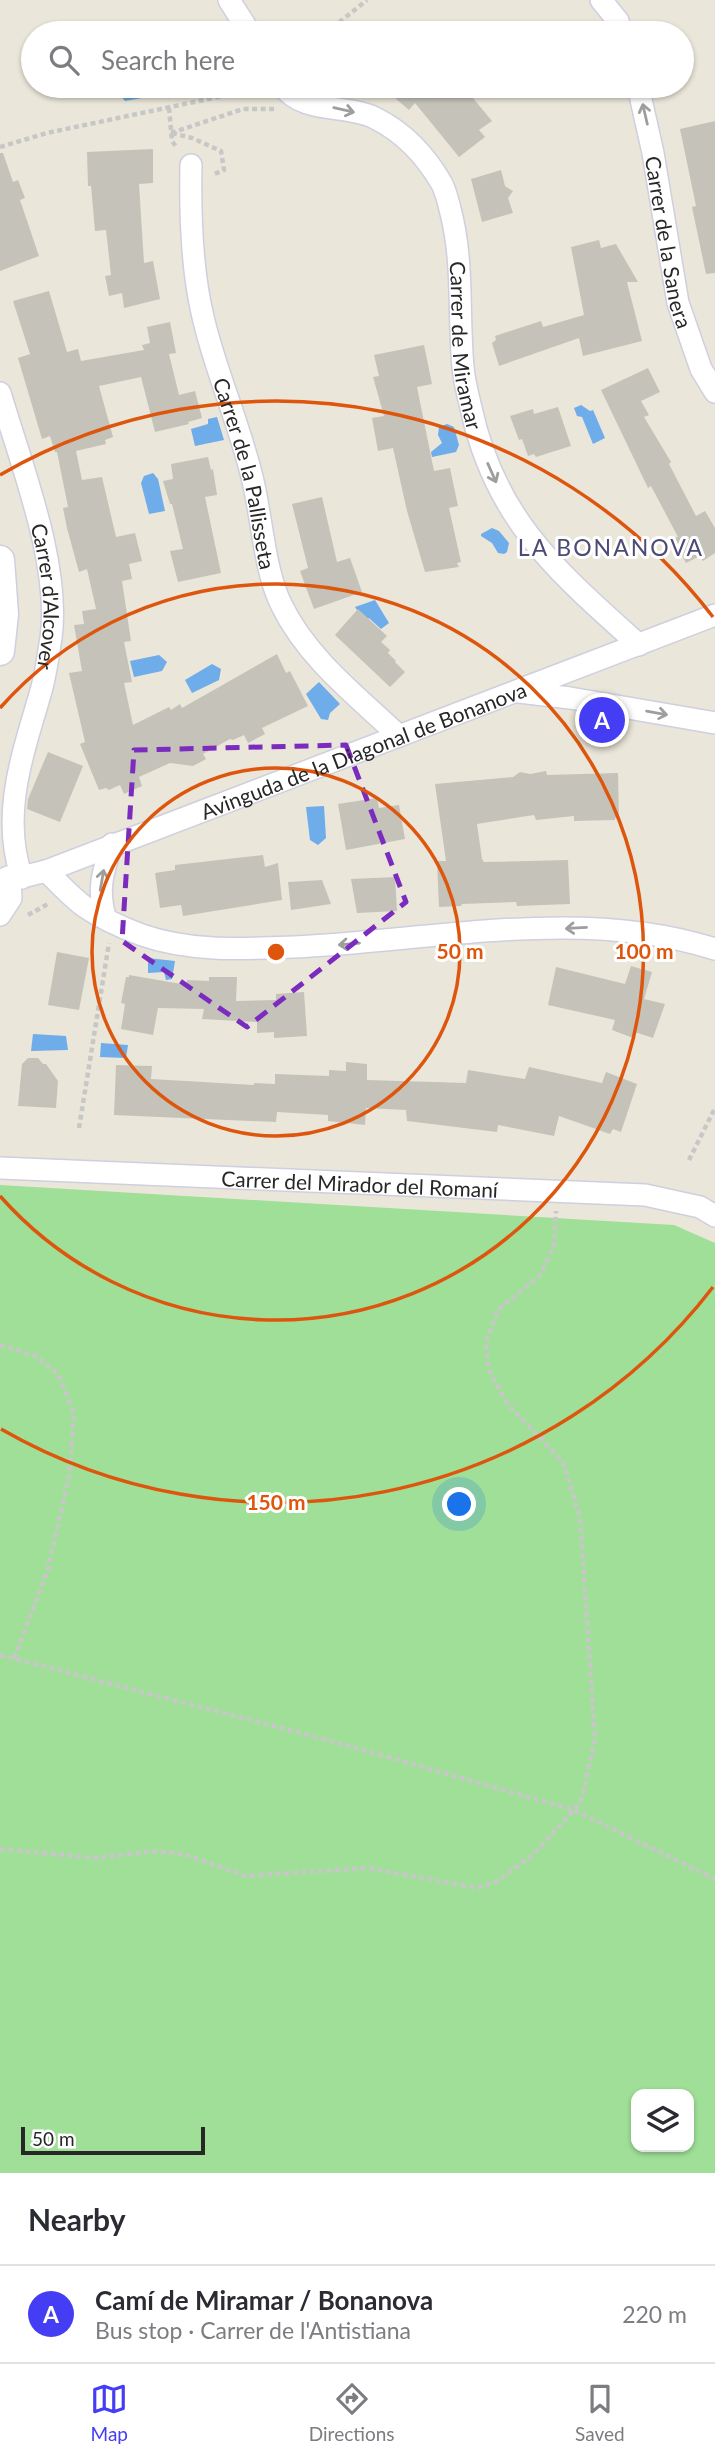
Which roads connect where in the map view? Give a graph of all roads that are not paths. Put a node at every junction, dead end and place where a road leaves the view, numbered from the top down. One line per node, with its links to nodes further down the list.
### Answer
1 (229, 0): 3 (street)
2 (601, 0): 4 (street)
3 (242, 21)
4 (618, 21)
5 (296, 98): 12 (street, Carrer de Miramar, one-way to 12)
6 (641, 98): 8 (street, Carrer de la Sanera, one-way to 6)
7 (191, 165): 16 (street, Carrer de la Pallisseta)
8 (715, 392)
9 (0, 393): 19 (street, Carrer d'Alcover)
10 (0, 560): 13 (street)
11 (715, 615): 12 (street, Avinguda de la Diagonal de Bonanova)
12 (639, 645): 14 (street, Avinguda de la Diagonal de Bonanova)
13 (0, 651)
14 (517, 691): 15 (street, one-way to 15); 16 (street, Avinguda de la Diagonal de Bonanova)
15 (715, 723)
16 (399, 736): 17 (street, Avinguda de la Diagonal de Bonanova)
17 (112, 844): 18 (street, Avinguda de la Diagonal de Bonanova); 21 (street, one-way to 17)
18 (46, 871): 19 (street, Avinguda de la Diagonal de Bonanova); 21 (street)
19 (8, 880): 20 (street)
20 (0, 915)
21 (107, 926): 22 (street, one-way to 21)
22 (715, 949)
23 (0, 1167): 24 (street, Carrer del Mirador del Romaní)
24 (715, 1216)

